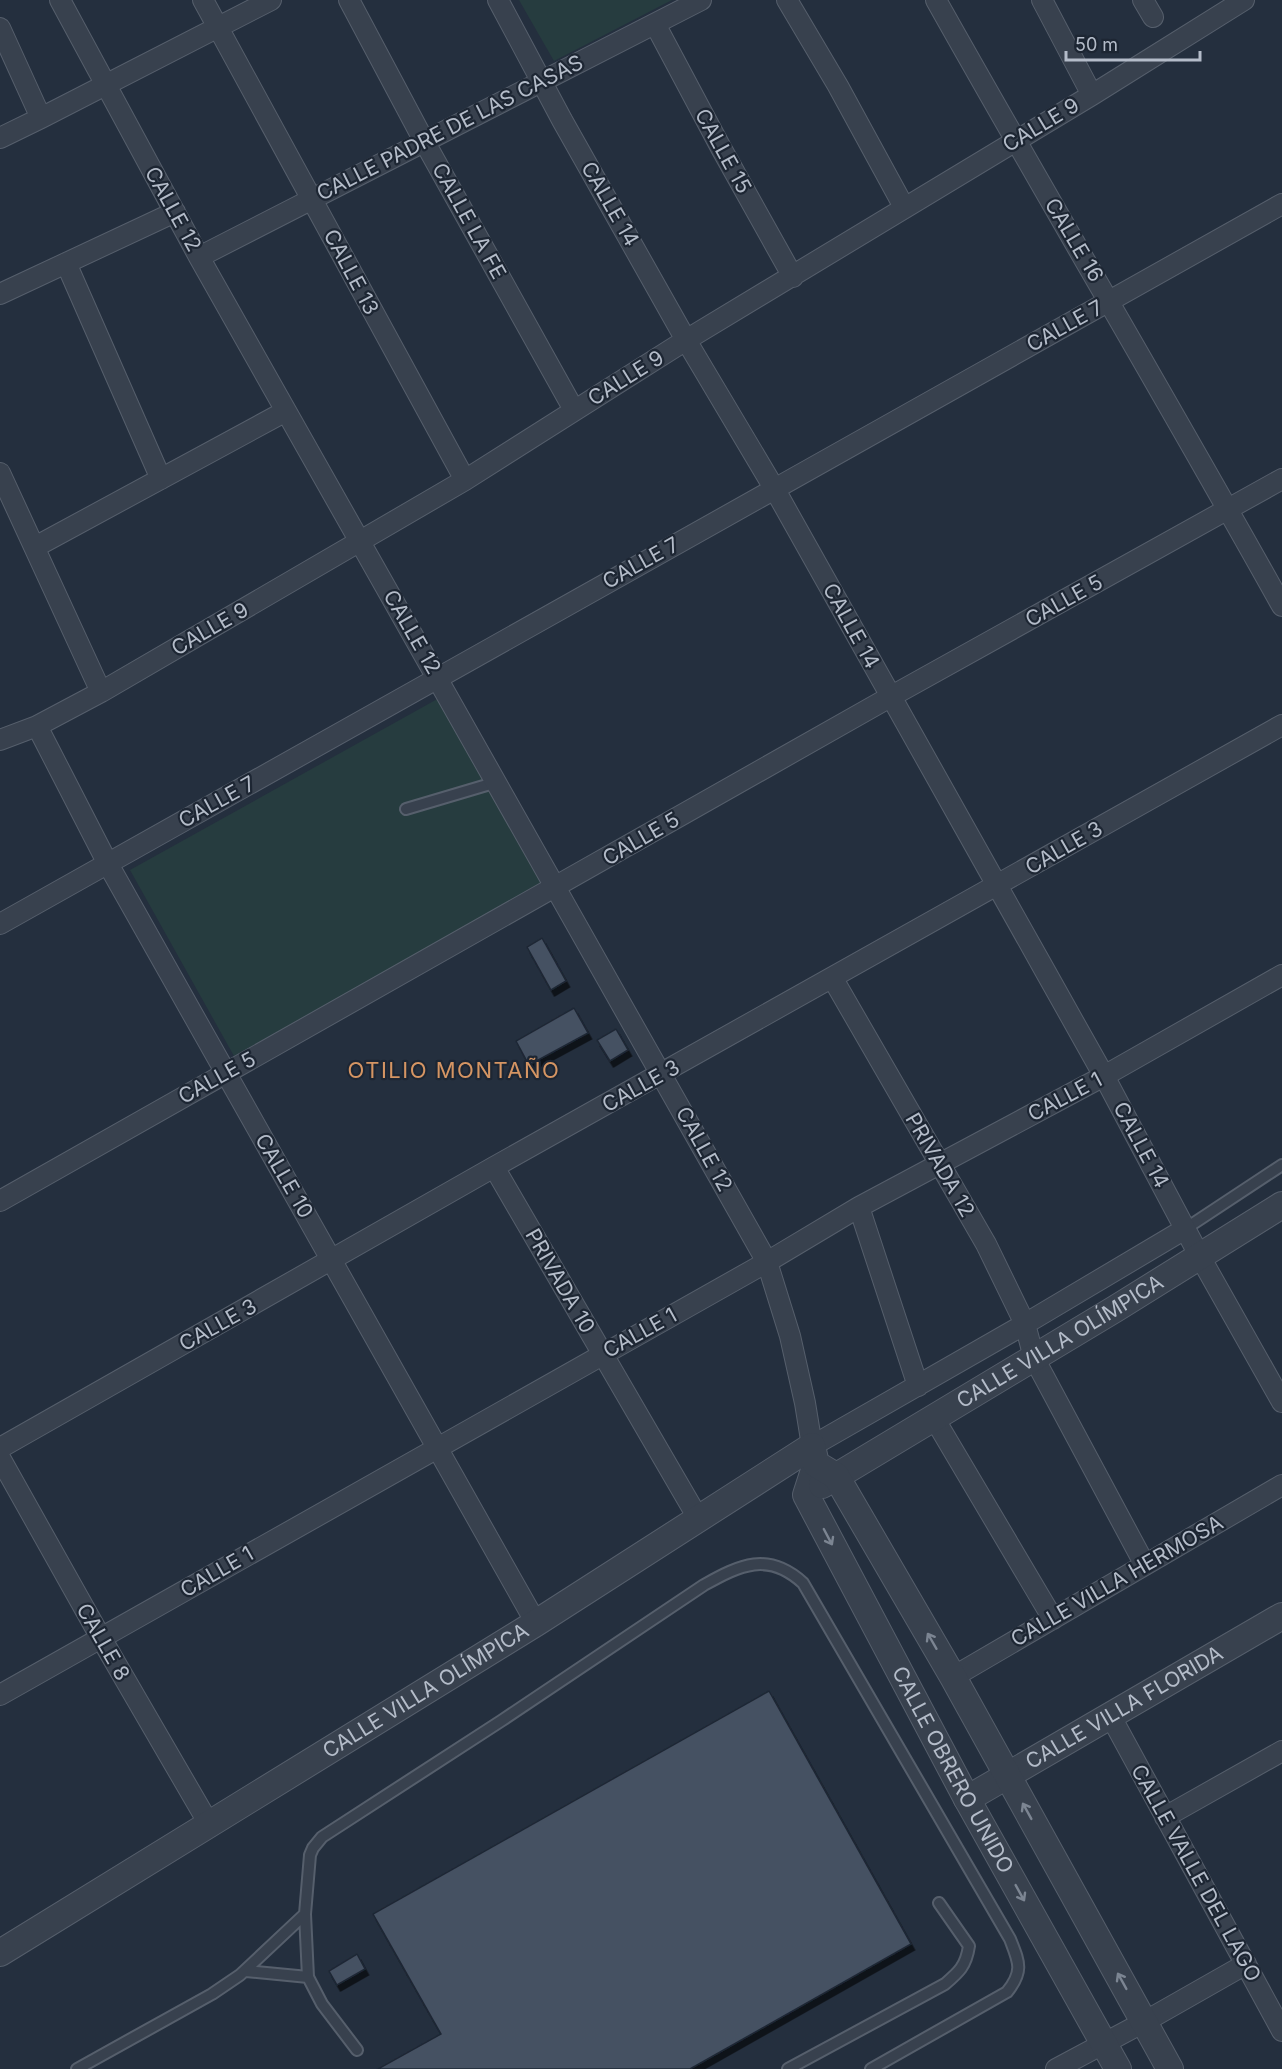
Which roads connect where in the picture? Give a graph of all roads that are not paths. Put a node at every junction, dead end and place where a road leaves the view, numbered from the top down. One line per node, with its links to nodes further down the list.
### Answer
1 (60, 0): 17 (street, CALLE 12)
2 (203, 0): 15 (street, CALLE 13)
3 (271, 0): 15 (street)
4 (349, 0): 21 (street, CALLE LA FE)
5 (498, 0): 16 (street, CALLE 14)
6 (701, 0): 13 (street, CALLE PADRE DE LAS CASAS)
7 (787, 0): 25 (street)
8 (936, 0): 22 (street, CALLE 16)
9 (1042, 0): 18 (street)
10 (1143, 0): 12 (street)
11 (1244, 0): 18 (street, CALLE 9)
12 (1153, 18)
13 (655, 24): 16 (street, CALLE PADRE DE LAS CASAS); 29 (street, CALLE 15)
14 (0, 27): 19 (street)
15 (219, 27): 17 (street); 23 (street, CALLE 13)
16 (542, 81): 21 (street, CALLE PADRE DE LAS CASAS); 32 (street, CALLE 14)
17 (105, 84): 19 (street); 26 (street, CALLE 12)
18 (1092, 94): 22 (street, CALLE 9)
19 (41, 118): 20 (street)
20 (0, 138)
21 (424, 141): 23 (street, CALLE PADRE DE LAS CASAS); 33 (street, CALLE LA FE)
22 (1015, 141): 25 (street, CALLE 9); 31 (street, CALLE 16)
23 (312, 199): 27 (street, CALLE PADRE DE LAS CASAS); 38 (street, CALLE 13)
24 (1282, 204): 31 (street, CALLE 7)
25 (904, 207): 29 (street, CALLE 9)
26 (175, 212): 27 (street, CALLE 12); 28 (street)
27 (199, 257): 34 (street, CALLE 12)
28 (66, 263): 30 (street); 36 (street)
29 (793, 277): 32 (street, CALLE 9)
30 (0, 294)
31 (1110, 302): 39 (street, CALLE 7); 40 (street, CALLE 16)
32 (686, 340): 33 (street, CALLE 9); 39 (street, CALLE 14)
33 (574, 410): 38 (street, CALLE 9)
34 (286, 411): 36 (street); 41 (street, CALLE 12)
35 (0, 472): 42 (street)
36 (161, 479): 42 (street)
37 (1282, 479): 40 (street, CALLE 5)
38 (465, 480): 41 (street, CALLE 9)
39 (774, 488): 44 (street, CALLE 7); 46 (street, CALLE 14)
40 (1228, 509): 43 (street, CALLE 16); 46 (street, CALLE 5)
41 (360, 542): 44 (street, CALLE 12); 45 (street, CALLE 9)
42 (35, 548): 45 (street)
43 (1282, 606)
44 (438, 678): 50 (street, CALLE 12); 52 (street, CALLE 7)
45 (101, 692): 48 (street, CALLE 9)
46 (890, 697): 53 (street, CALLE 14); 54 (street, CALLE 5)
47 (1282, 725): 53 (street, CALLE 3)
48 (37, 726): 49 (street, CALLE 9); 52 (street, CALLE 10)
49 (0, 740)
50 (497, 782): 51 (lane); 54 (street, CALLE 12)
51 (406, 809)
52 (108, 864): 55 (street, CALLE 7); 58 (street, CALLE 10)
53 (997, 886): 57 (street, CALLE 3); 60 (street, CALLE 14)
54 (556, 887): 58 (street, CALLE 5); 59 (street, CALLE 12)
55 (0, 924)
56 (1282, 975): 60 (street, CALLE 1)
57 (833, 979): 59 (street, CALLE 3); 61 (street, PRIVADA 12)
58 (225, 1074): 64 (street, CALLE 5); 69 (street, CALLE 10)
59 (662, 1074): 63 (street, CALLE 3); 70 (street, CALLE 12)
60 (1104, 1076): 61 (street, CALLE 1); 67 (street, CALLE 14)
61 (940, 1163): 66 (street, CALLE 1); 71 (street, PRIVADA 12)
62 (1282, 1165): 67 (lane)
63 (494, 1167): 69 (street, CALLE 3); 72 (street, PRIVADA 10)
64 (0, 1201)
65 (1282, 1205): 68 (street, CALLE VILLA OLÍMPICA)
66 (859, 1208): 70 (street, CALLE 1); 74 (street)
67 (1185, 1229): 68 (street, CALLE 14); 71 (street)
68 (1199, 1256): 73 (street, CALLE VILLA OLÍMPICA); 75 (street, CALLE 14)
69 (332, 1261): 77 (street, CALLE 10); 78 (street, CALLE 3)
70 (767, 1262): 72 (street, CALLE 1); 80 (street, CALLE OBRERO UNIDO)
71 (1025, 1324): 73 (street, PRIVADA 12); 74 (street)
72 (601, 1354): 77 (street, CALLE 1); 82 (street, PRIVADA 10)
73 (1034, 1358): 76 (street, CALLE VILLA OLÍMPICA); 83 (street, PRIVADA 12)
74 (918, 1386): 80 (street)
75 (1282, 1402)
76 (933, 1418): 80 (street, CALLE VILLA OLÍMPICA); 85 (street)
77 (437, 1447): 86 (street, CALLE 10); 87 (street, CALLE 1)
78 (0, 1448)
79 (0, 1458): 87 (street, CALLE 8)
80 (822, 1462): 82 (street, CALLE VILLA OLÍMPICA); 88 (street, CALLE OBRERO UNIDO, one-way to 80); 93 (street, CALLE OBRERO UNIDO, one-way to 93)
81 (1282, 1485): 83 (street, CALLE VILLA HERMOSA)
82 (698, 1518): 86 (street, CALLE VILLA OLÍMPICA)
83 (1145, 1565): 85 (street, CALLE VILLA HERMOSA)
84 (1282, 1616): 90 (street, CALLE VILLA FLORIDA)
85 (1053, 1619): 88 (street, CALLE VILLA HERMOSA)
86 (536, 1623): 95 (street, CALLE VILLA OLÍMPICA)
87 (101, 1638): 89 (street, CALLE 1); 95 (street, CALLE 8)
88 (953, 1677): 92 (street, CALLE OBRERO UNIDO)
89 (0, 1695)
90 (1110, 1715): 92 (street, CALLE VILLA FLORIDA); 94 (street, CALLE VALLE DEL LAGO)
91 (1282, 1751): 94 (street)
92 (1008, 1776): 93 (street, CALLE VILLA FLORIDA); 103 (street, CALLE OBRERO UNIDO, one-way to 92)
93 (967, 1799): 104 (street, CALLE OBRERO UNIDO, one-way to 104)
94 (1165, 1816): 99 (street, CALLE VALLE DEL LAGO)
95 (209, 1824): 98 (street, CALLE VILLA OLÍMPICA)
96 (939, 1903): 107 (lane)
97 (305, 1914): 100 (lane); 101 (lane); 108 (lane)
98 (0, 1953)
99 (1246, 1964): 102 (street, CALLE VALLE DEL LAGO); 103 (street)
100 (246, 1971): 101 (lane); 106 (lane)
101 (308, 1977): 105 (lane)
102 (1280, 2021)
103 (1144, 2022): 104 (street); 111 (street, CALLE OBRERO UNIDO)
104 (1104, 2044): 109 (street); 110 (street, CALLE OBRERO UNIDO)
105 (357, 2050)
106 (77, 2069)
107 (788, 2069)
108 (871, 2069)
109 (1056, 2069)
110 (1118, 2069)
111 (1170, 2069)

